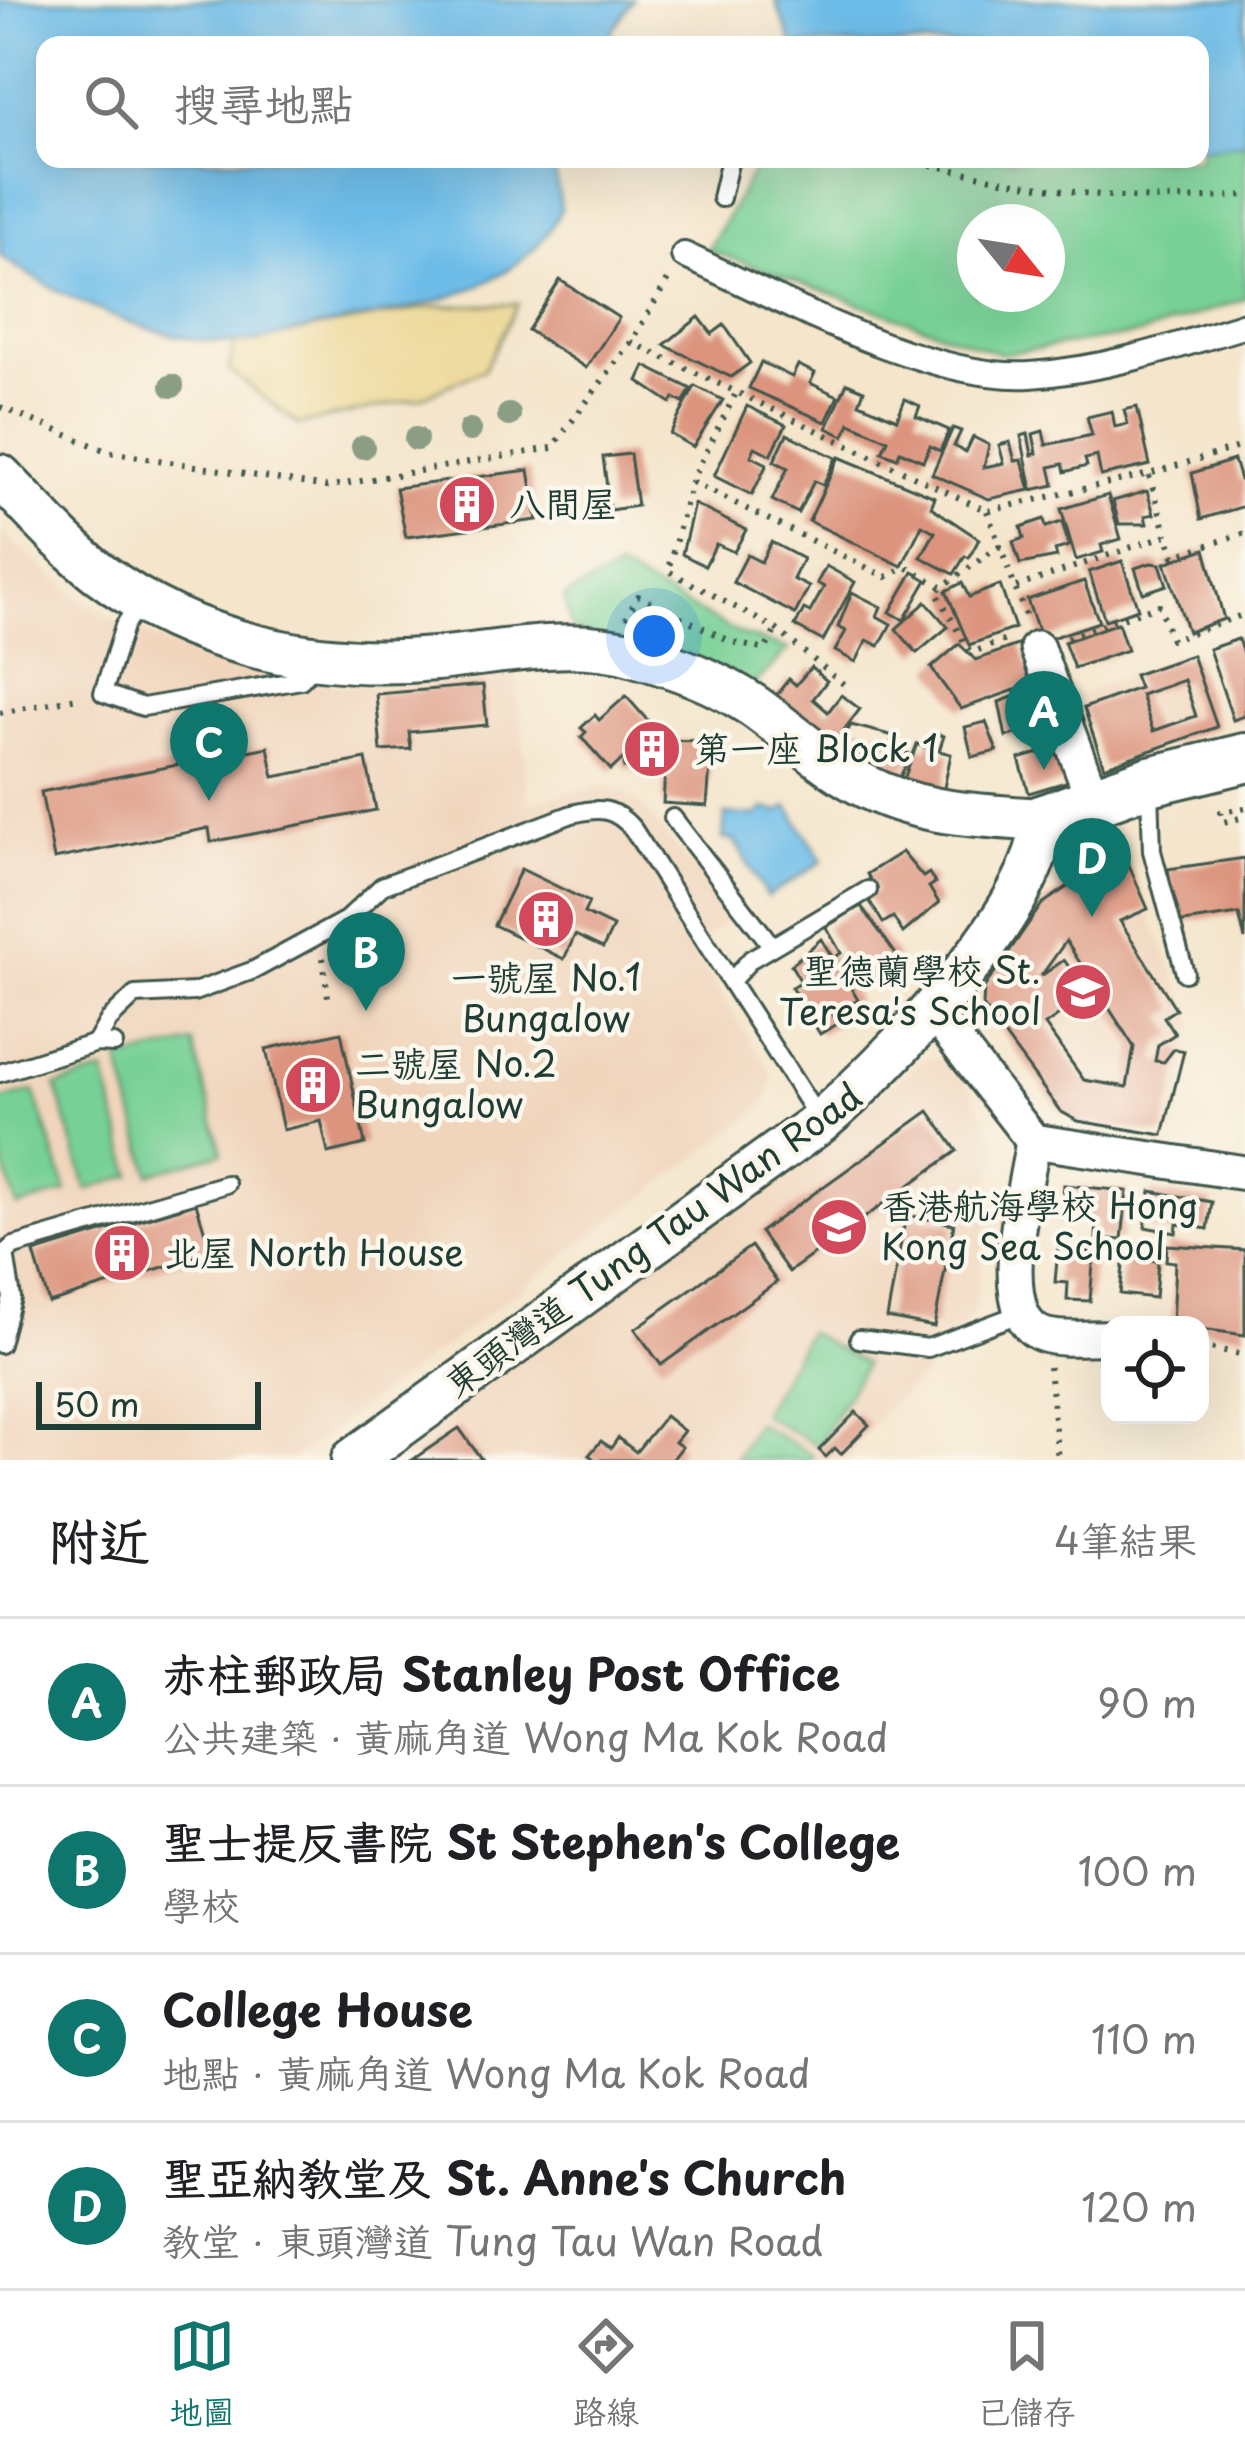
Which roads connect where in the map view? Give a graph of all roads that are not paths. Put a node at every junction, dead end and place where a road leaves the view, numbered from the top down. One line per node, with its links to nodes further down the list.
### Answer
1 (728, 168): 2 (lane)
2 (721, 198)
3 (683, 255): 4 (street)
4 (1245, 325)
5 (0, 476): 6 (street)
6 (141, 601): 8 (street); 8 (lane)
7 (1037, 648): 11 (street)
8 (319, 658): 13 (street)
9 (1245, 758): 10 (main road)
10 (1150, 781): 11 (main road); 16 (lane)
11 (1094, 802): 13 (main road)
12 (673, 818): 15 (lane)
13 (1041, 820): 18 (street, 東頭灣道 Tung Tau Wan Road)
14 (868, 890): 15 (lane)
15 (772, 946): 17 (lane)
16 (1185, 973)
17 (733, 980): 19 (lane); 20 (lane)
18 (932, 1011): 20 (street, 東頭灣道 Tung Tau Wan Road); 21 (street)
19 (0, 1073)
20 (820, 1122): 28 (street, 東頭灣道 Tung Tau Wan Road)
21 (1033, 1141): 22 (street); 24 (street)
22 (1245, 1173)
23 (226, 1184): 27 (lane)
24 (1019, 1314): 25 (street); 26 (lane)
25 (1101, 1331)
26 (859, 1339)
27 (0, 1344)
28 (353, 1460)

